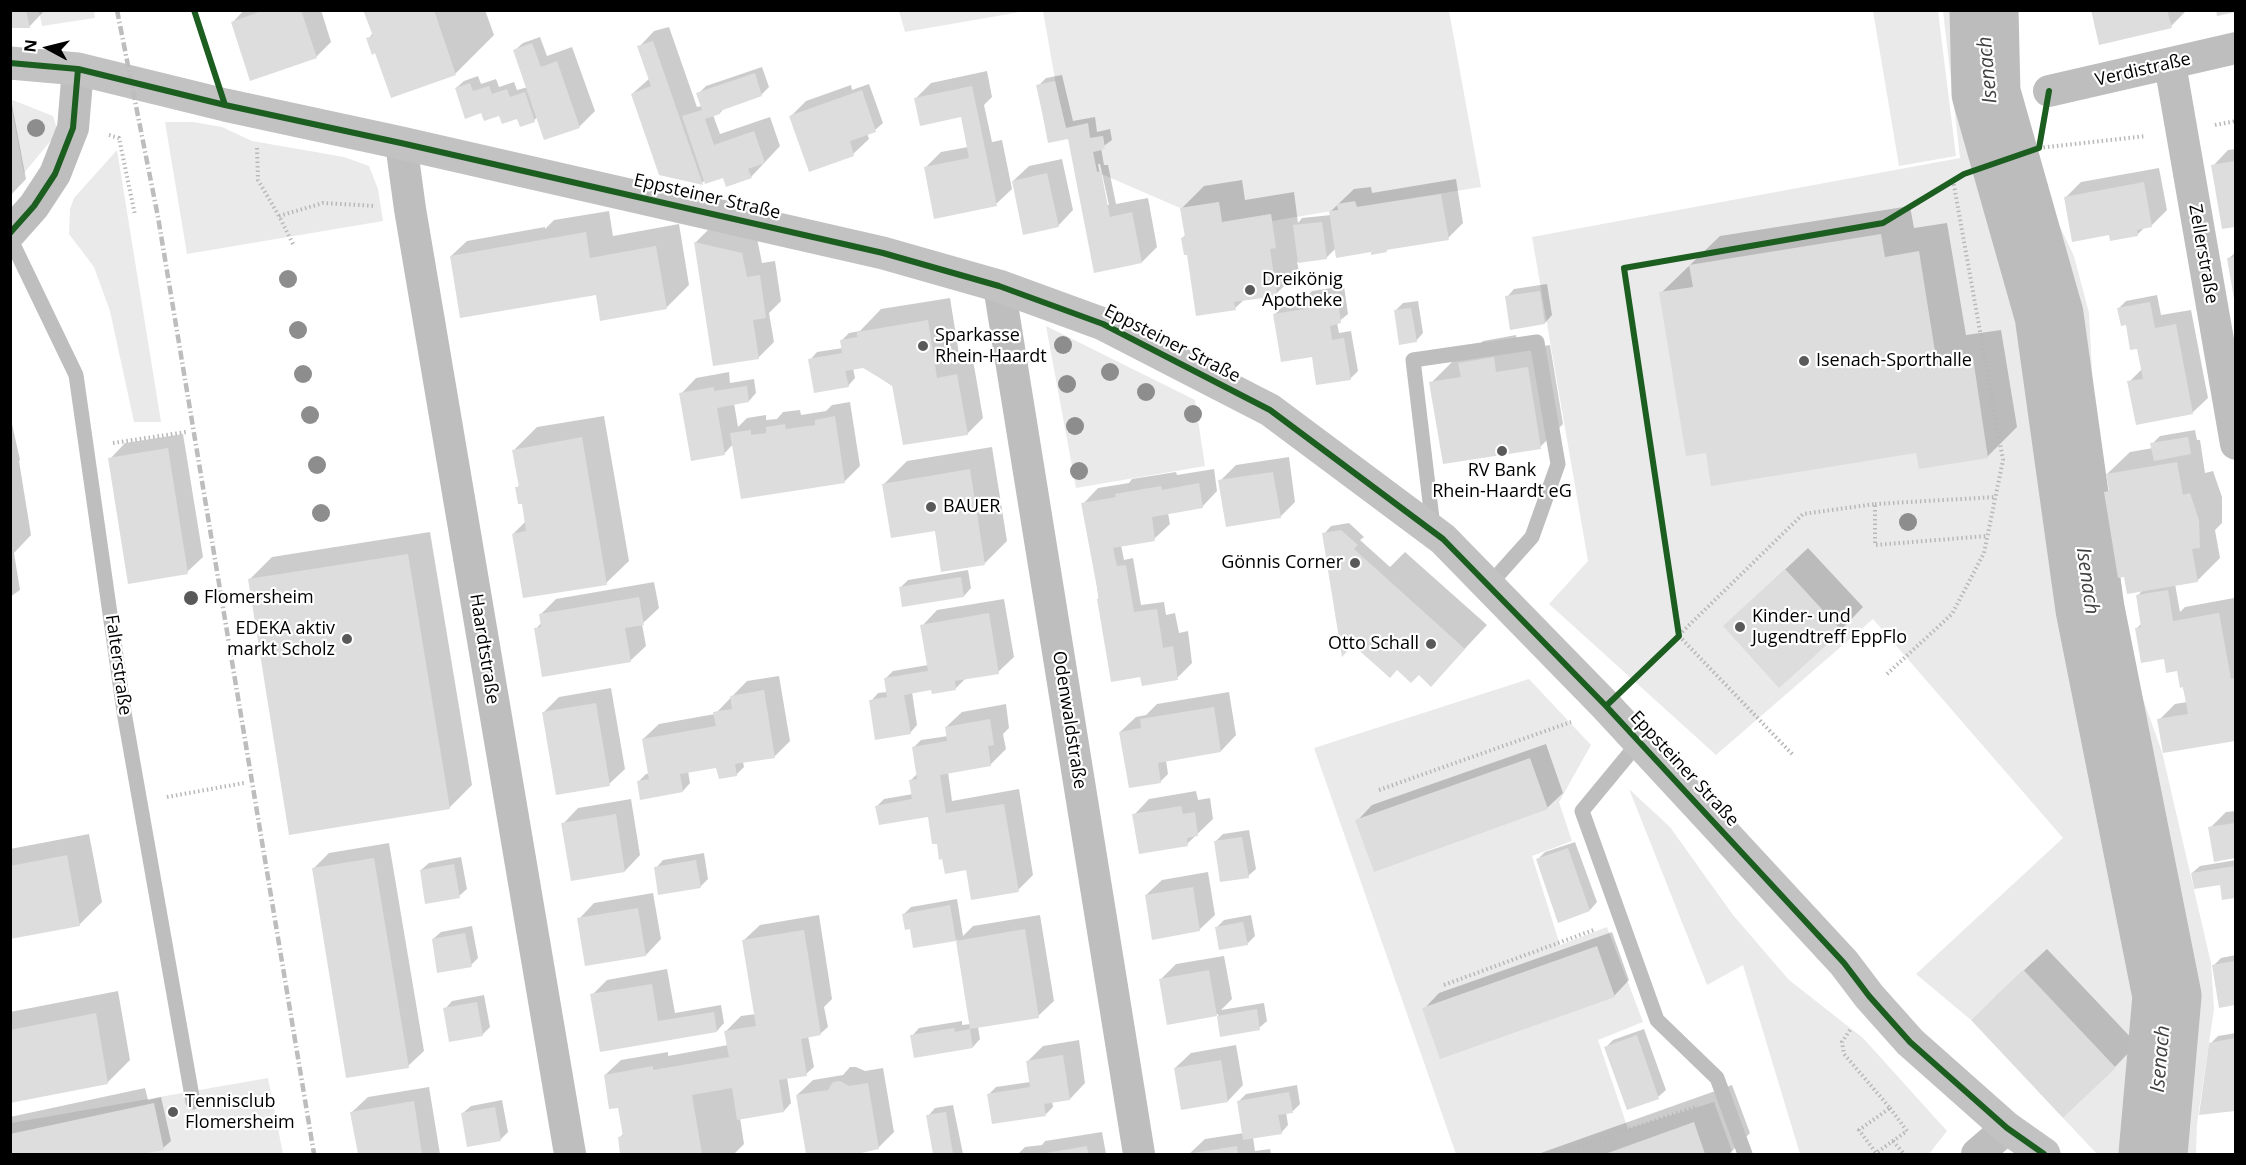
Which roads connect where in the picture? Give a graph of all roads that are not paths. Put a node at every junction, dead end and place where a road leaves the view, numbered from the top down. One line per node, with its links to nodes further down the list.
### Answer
1 (2235, 48): 3 (street, Verdistraße)
2 (10, 63): 4 (main road, Eppsteiner Straße)
3 (2170, 64): 5 (street, Verdistraße); 10 (street, Zellerstraße)
4 (78, 69): 6 (main road, Eppsteiner Straße); 7 (street)
5 (2049, 92)
6 (401, 143): 9 (main road, Eppsteiner Straße); 16 (street, Haardtstraße)
7 (10, 233)
8 (10, 238): 14 (lane, Falterstraße)
9 (999, 286): 11 (main road, Eppsteiner Straße); 17 (street, Odenwaldstraße)
10 (2235, 444)
11 (1433, 530): 12 (main road, Eppsteiner Straße); 12 (lane)
12 (1489, 585): 13 (main road, Eppsteiner Straße)
13 (1639, 742): 15 (main road, Eppsteiner Straße); 18 (lane)
14 (193, 1102)
15 (2007, 1128): 19 (street); 20 (main road, Eppsteiner Straße)
16 (570, 1155)
17 (1139, 1155)
18 (1745, 1155)
19 (1977, 1155)
20 (2044, 1155)

